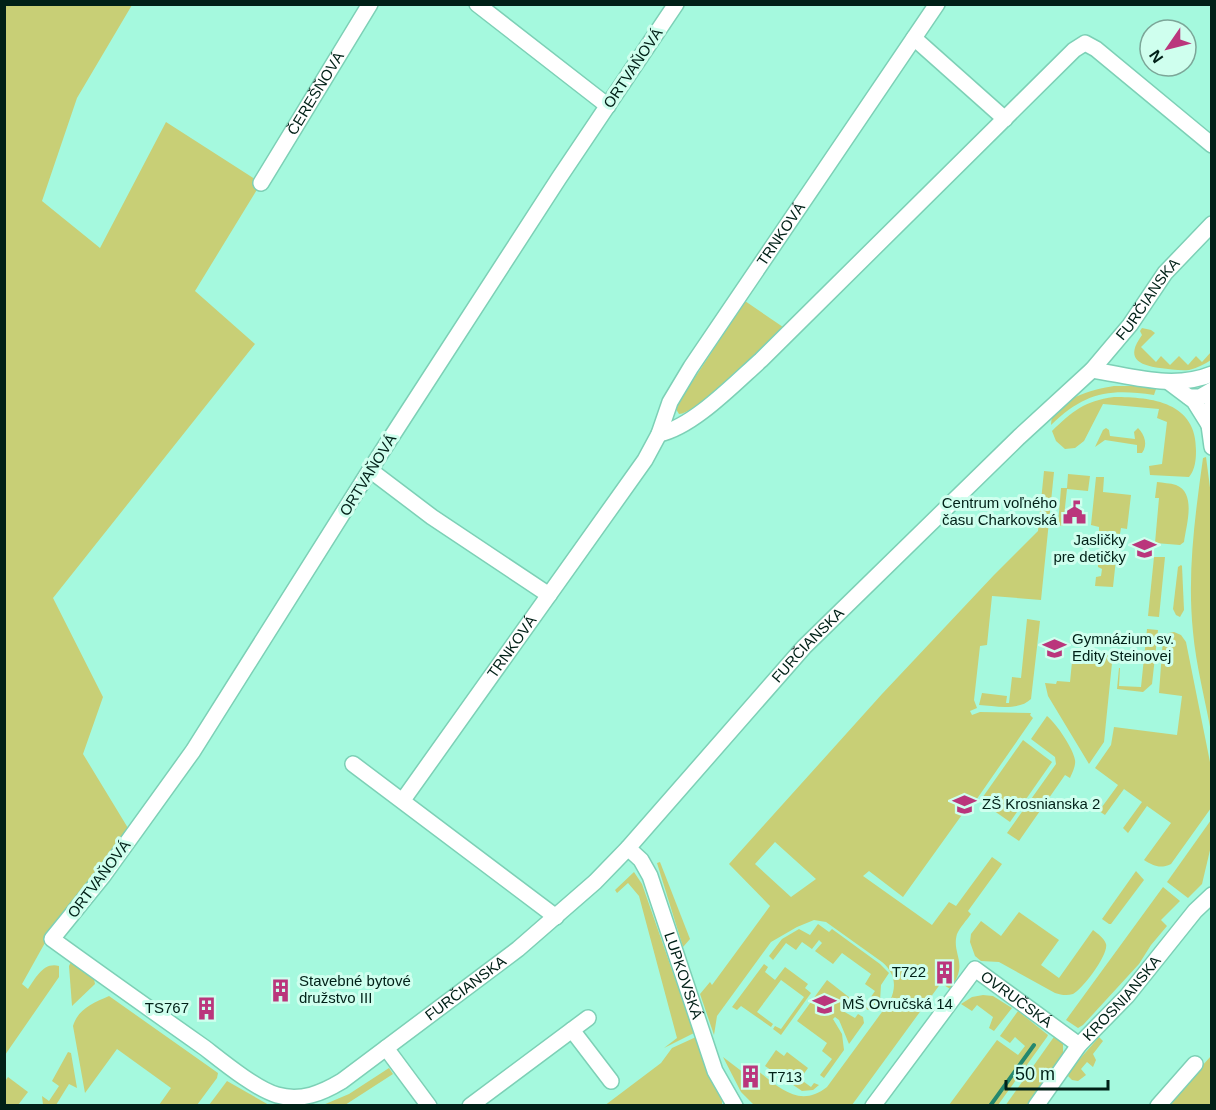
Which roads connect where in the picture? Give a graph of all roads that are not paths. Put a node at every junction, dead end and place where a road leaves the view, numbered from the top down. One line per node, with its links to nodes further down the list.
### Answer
1 (370, 4): 9 (street, ČEREŠŇOVÁ)
2 (477, 4): 6 (street)
3 (676, 4): 6 (street, ORTVAŇOVÁ)
4 (937, 4): 5 (street, TRNKOVÁ)
5 (914, 38): 7 (street); 18 (street, TRNKOVÁ)
6 (608, 106): 20 (street, ORTVAŇOVÁ)
7 (1005, 119): 8 (street); 18 (street)
8 (1212, 145)
9 (261, 183)
10 (1212, 224): 11 (street, FURČIANSKA)
11 (1092, 370): 14 (street); 24 (street, FURČIANSKA)
12 (1212, 375): 13 (street)
13 (1193, 380): 14 (street); 16 (street)
14 (1170, 383): 15 (street)
15 (1189, 397): 16 (street); 17 (street)
16 (1210, 398): 17 (street)
17 (1209, 425): 19 (street)
18 (659, 434): 21 (street, TRNKOVÁ)
19 (1212, 447)
20 (370, 470): 21 (street); 33 (street, ORTVAŇOVÁ)
21 (549, 595): 23 (street, TRNKOVÁ)
22 (353, 764): 23 (street)
23 (403, 800): 26 (street)
24 (628, 848): 26 (street, FURČIANSKA); 36 (street, LUPKOVSKÁ)
25 (1212, 895): 29 (street, KROSNIANSKA)
26 (556, 917): 30 (street, FURČIANSKA)
27 (588, 1018): 28 (street)
28 (572, 1030): 32 (street); 35 (street)
29 (1079, 1045): 37 (street, OVRUČSKÁ); 38 (street, KROSNIANSKA)
30 (386, 1048): 33 (street, FURČIANSKA); 34 (street)
31 (1195, 1064): 39 (street)
32 (611, 1081)
33 (288, 1097)
34 (429, 1106)
35 (470, 1106)
36 (735, 1106)
37 (873, 1106)
38 (1036, 1106)
39 (1158, 1106)

